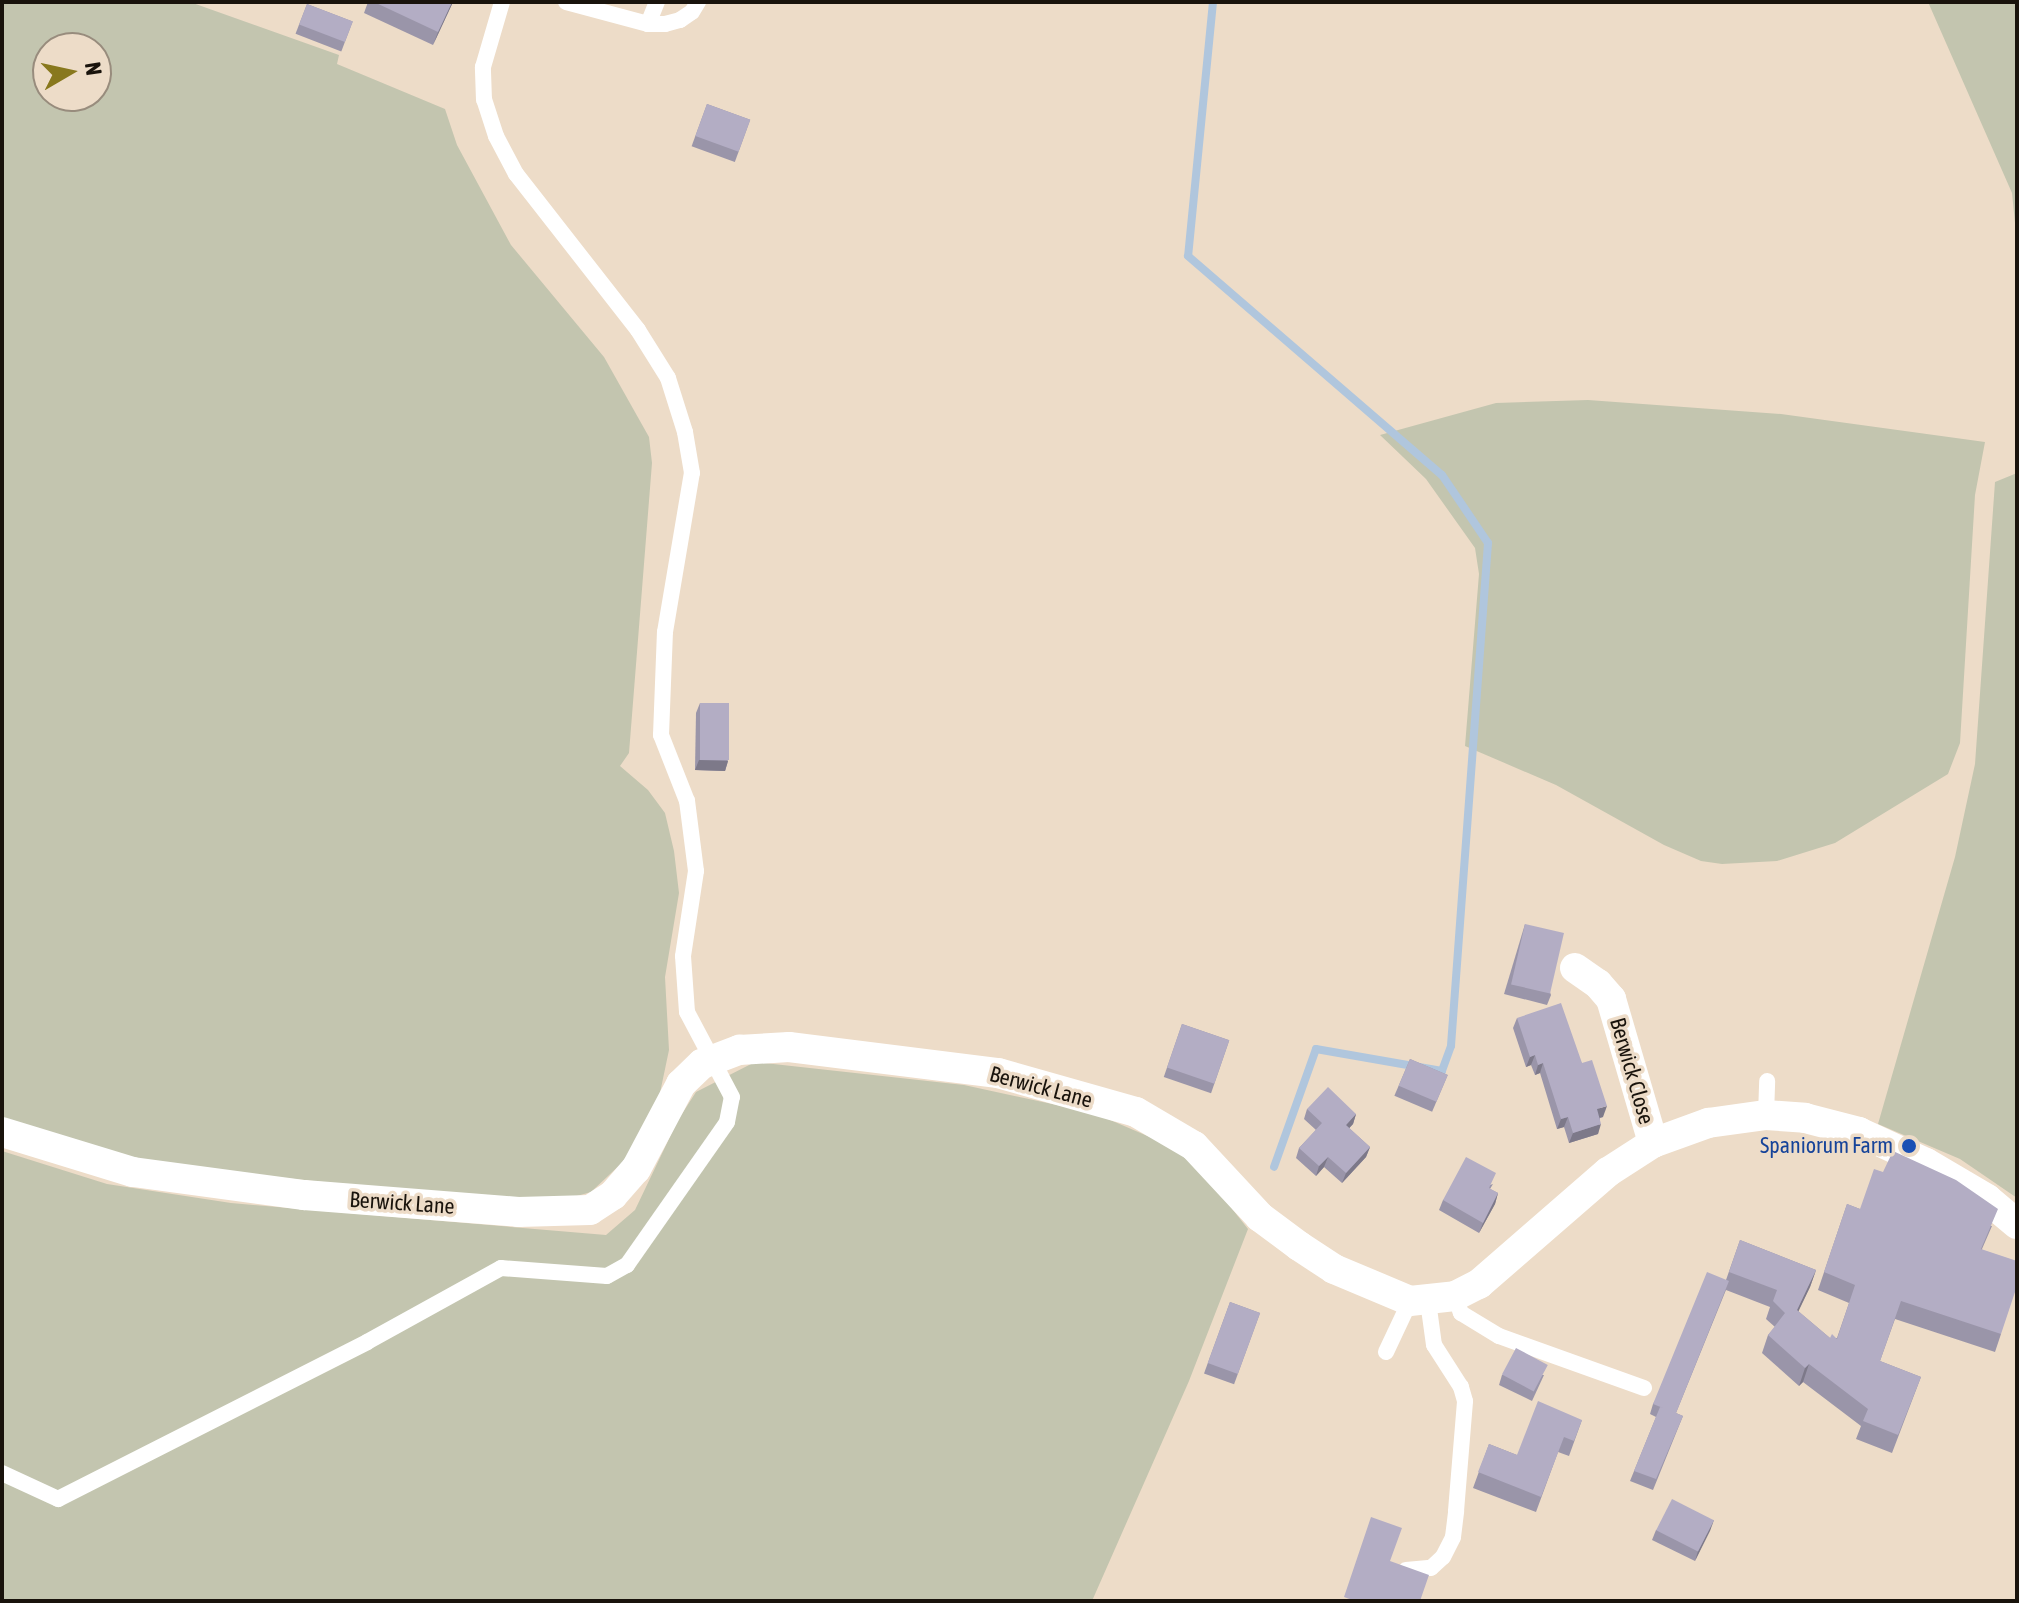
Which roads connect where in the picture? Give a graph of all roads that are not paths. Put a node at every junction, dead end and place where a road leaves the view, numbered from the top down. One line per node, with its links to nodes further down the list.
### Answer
1 (502, 2): 7 (lane)
2 (566, 2): 5 (lane)
3 (657, 2): 5 (lane)
4 (698, 2): 5 (lane)
5 (648, 24)
6 (1575, 968): 11 (street, Berwick Close)
7 (714, 1060): 10 (street, Berwick Lane); 13 (street, Berwick Lane); 16 (lane)
8 (1767, 1081): 9 (lane)
9 (1766, 1115): 11 (street); 12 (street)
10 (2, 1132)
11 (1653, 1143): 13 (street)
12 (2017, 1224)
13 (1431, 1299): 14 (lane); 15 (lane); 17 (lane)
14 (1386, 1352)
15 (1644, 1388)
16 (2, 1473)
17 (1406, 1570)

